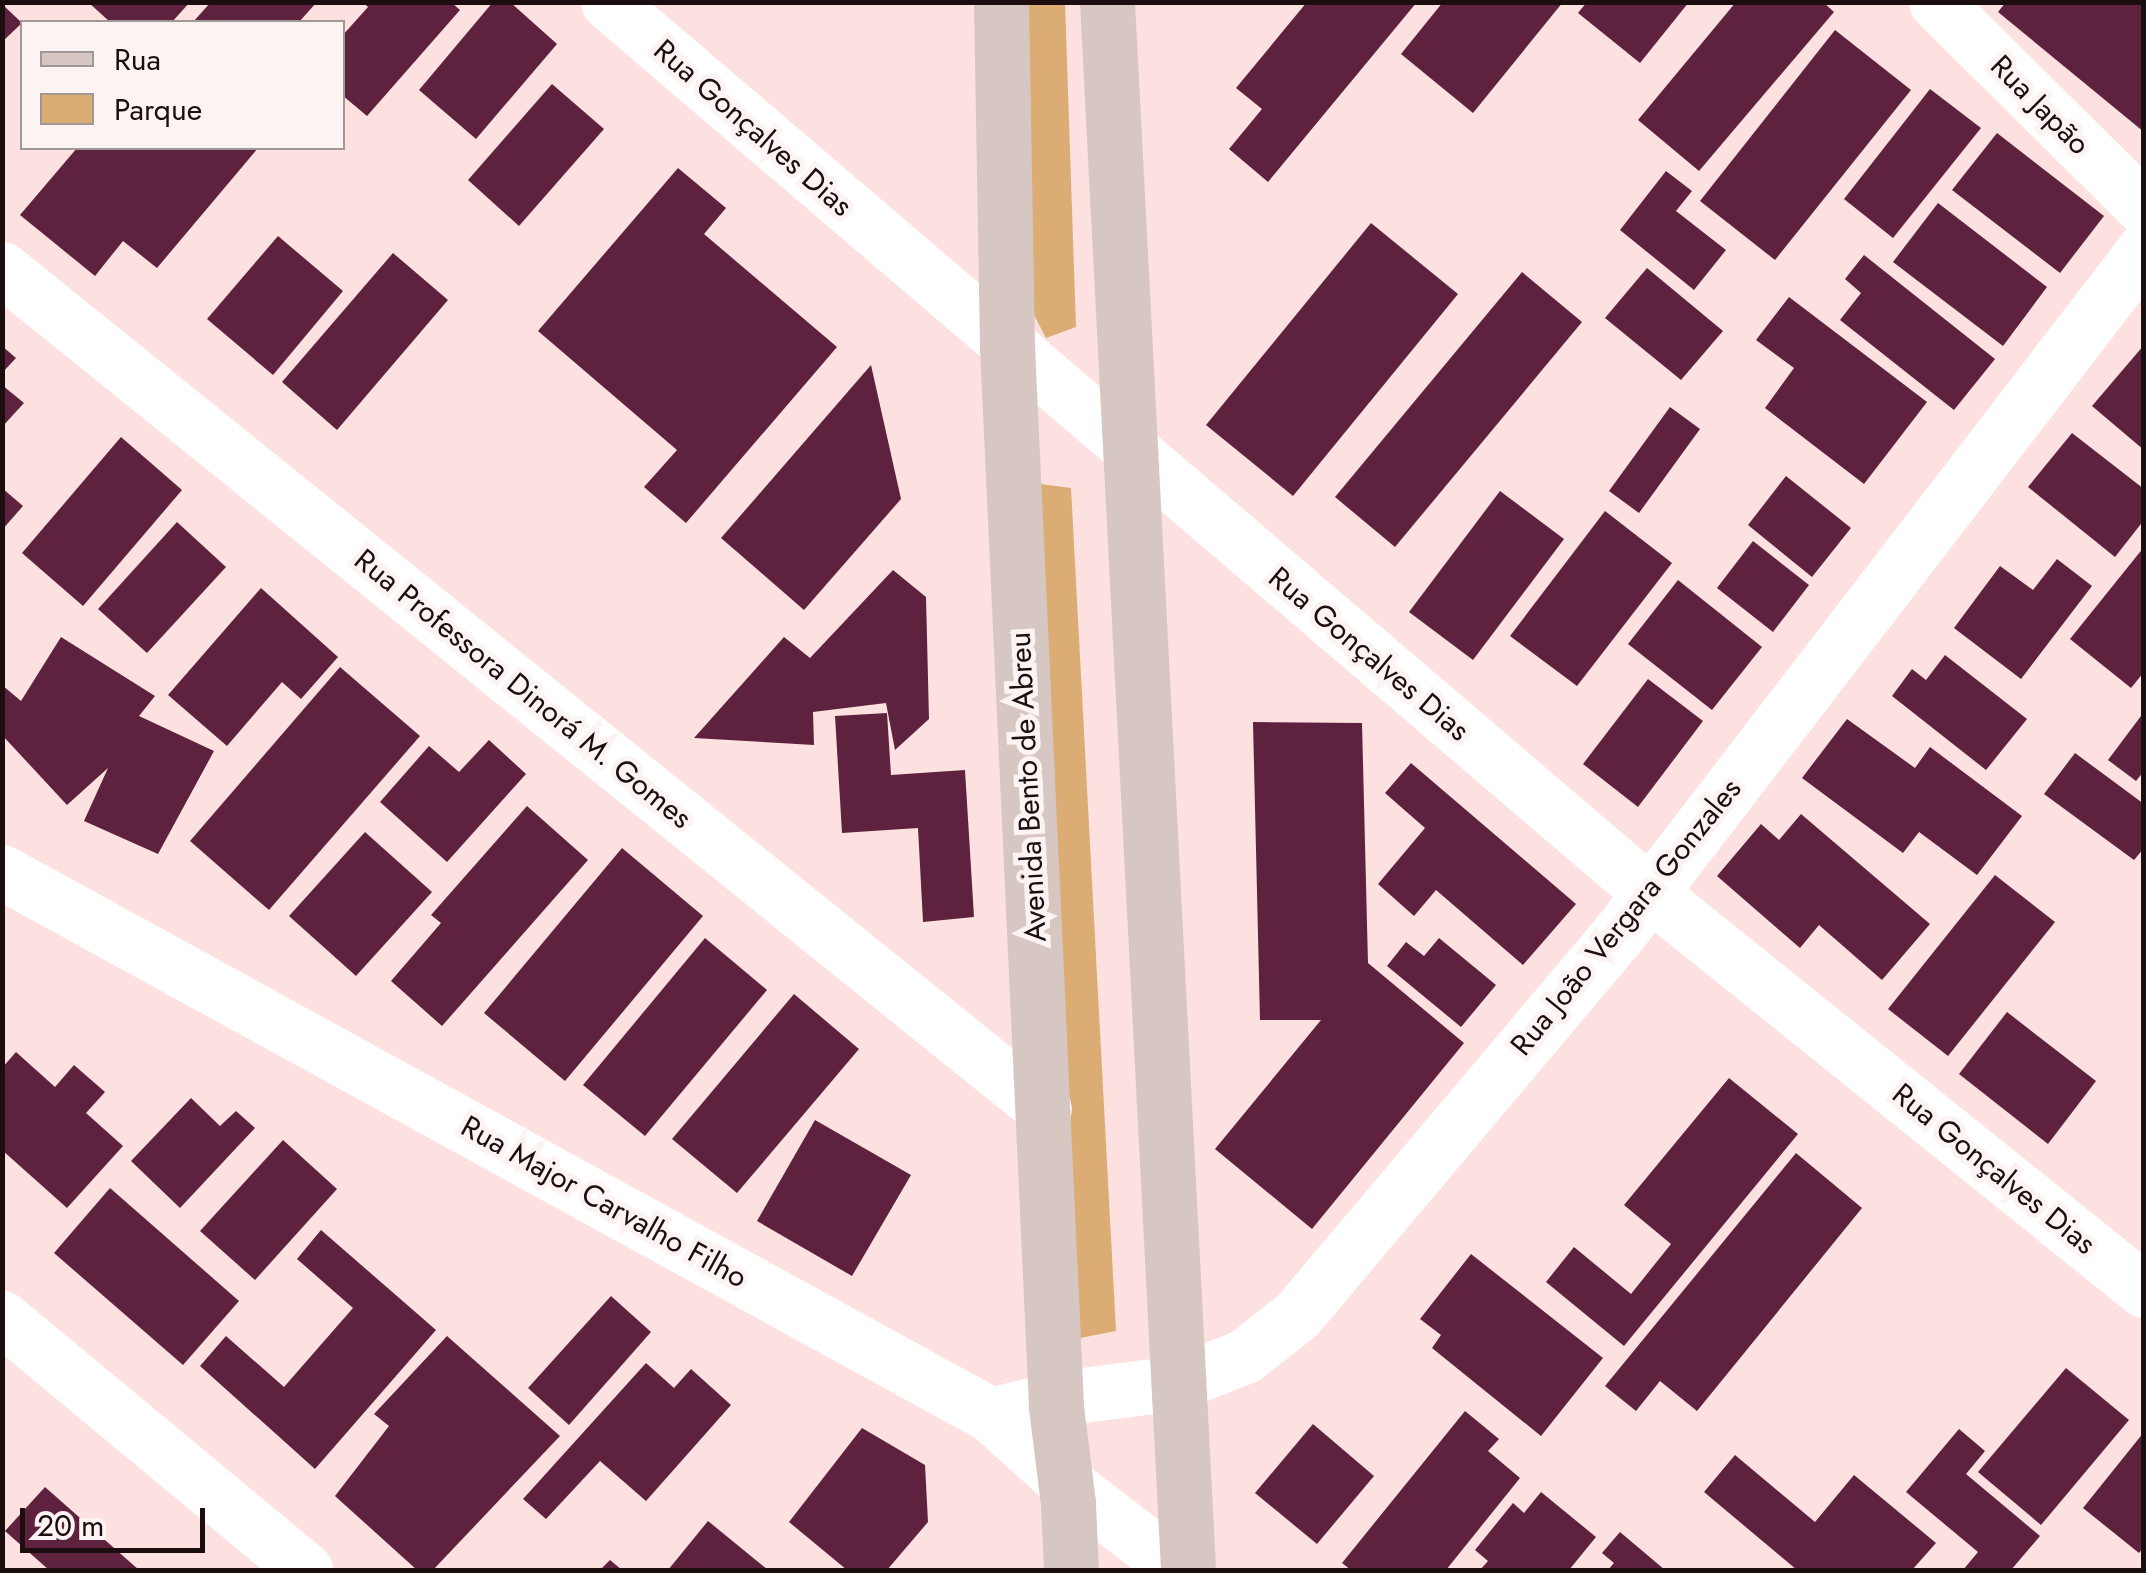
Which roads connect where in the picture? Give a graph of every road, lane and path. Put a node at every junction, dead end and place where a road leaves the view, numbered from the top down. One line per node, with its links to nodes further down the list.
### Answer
1 (608, 2): 8 (street, Rua Gonçalves Dias)
2 (1002, 2): 8 (main road, Avenida Bento de Abreu)
3 (1106, 2): 9 (main road)
4 (1936, 2): 5 (street, Rua Japão)
5 (2144, 208)
6 (2144, 250): 11 (street, Rua João Vergara Gonzales)
7 (2, 269): 12 (street, Rua Professora Dinorá M. Gomes)
8 (1007, 347): 9 (street, Rua Gonçalves Dias); 12 (main road, Avenida Bento de Abreu)
9 (1127, 448): 11 (street, Rua Gonçalves Dias); 15 (main road)
10 (2, 872): 17 (street, Rua Major Carvalho Filho)
11 (1650, 893): 13 (street, Rua Gonçalves Dias); 15 (street, Rua João Vergara Gonzales)
12 (1044, 1108): 16 (main road, Avenida Bento de Abreu)
13 (2144, 1290)
14 (2, 1318): 19 (street)
15 (1177, 1383): 16 (street, Rua João Vergara Gonzales); 22 (main road)
16 (1058, 1398): 17 (street, Rua João Vergara Gonzales); 18 (main road, Avenida Bento de Abreu)
17 (991, 1415): 18 (street, Rua Major Carvalho Filho)
18 (1066, 1483): 20 (main road, Avenida Bento de Abreu); 21 (street, Rua Major Carvalho Filho)
19 (305, 1570)
20 (1070, 1570)
21 (1179, 1570)
22 (1188, 1570)

